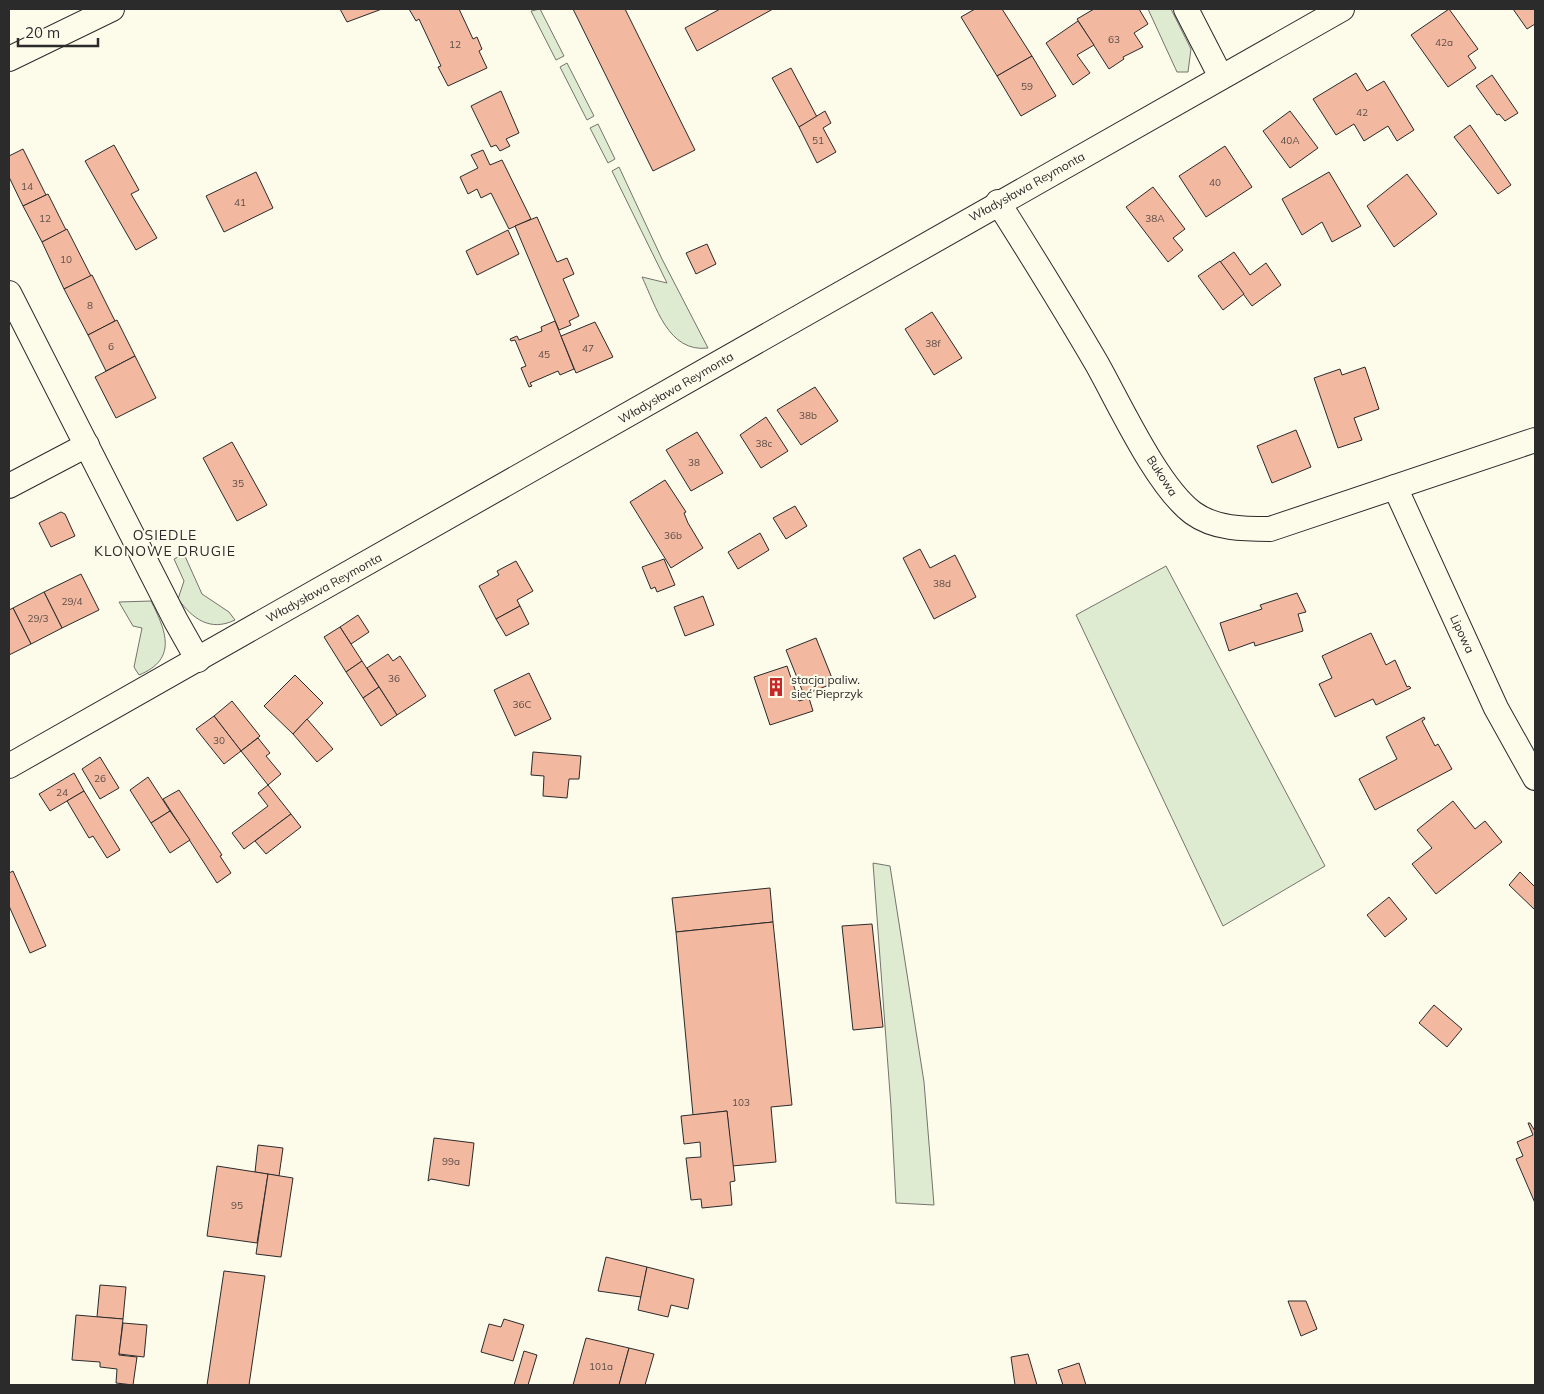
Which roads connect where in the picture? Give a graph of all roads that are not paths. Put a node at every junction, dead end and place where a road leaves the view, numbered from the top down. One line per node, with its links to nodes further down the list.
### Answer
1 (112, 9): 4 (street)
2 (1186, 9): 5 (street)
3 (1342, 9): 5 (street, Władysława Reymonta)
4 (9, 59)
5 (1221, 77): 6 (street, Władysława Reymonta)
6 (998, 202): 11 (street, Bukowa); 12 (street, Władysława Reymonta)
7 (9, 293): 9 (street)
8 (1535, 440): 11 (street, Bukowa)
9 (86, 445): 10 (street); 12 (street)
10 (9, 486)
11 (1395, 487): 14 (street, Lipowa)
12 (198, 660): 13 (street, Władysława Reymonta)
13 (9, 766)
14 (1535, 778)

